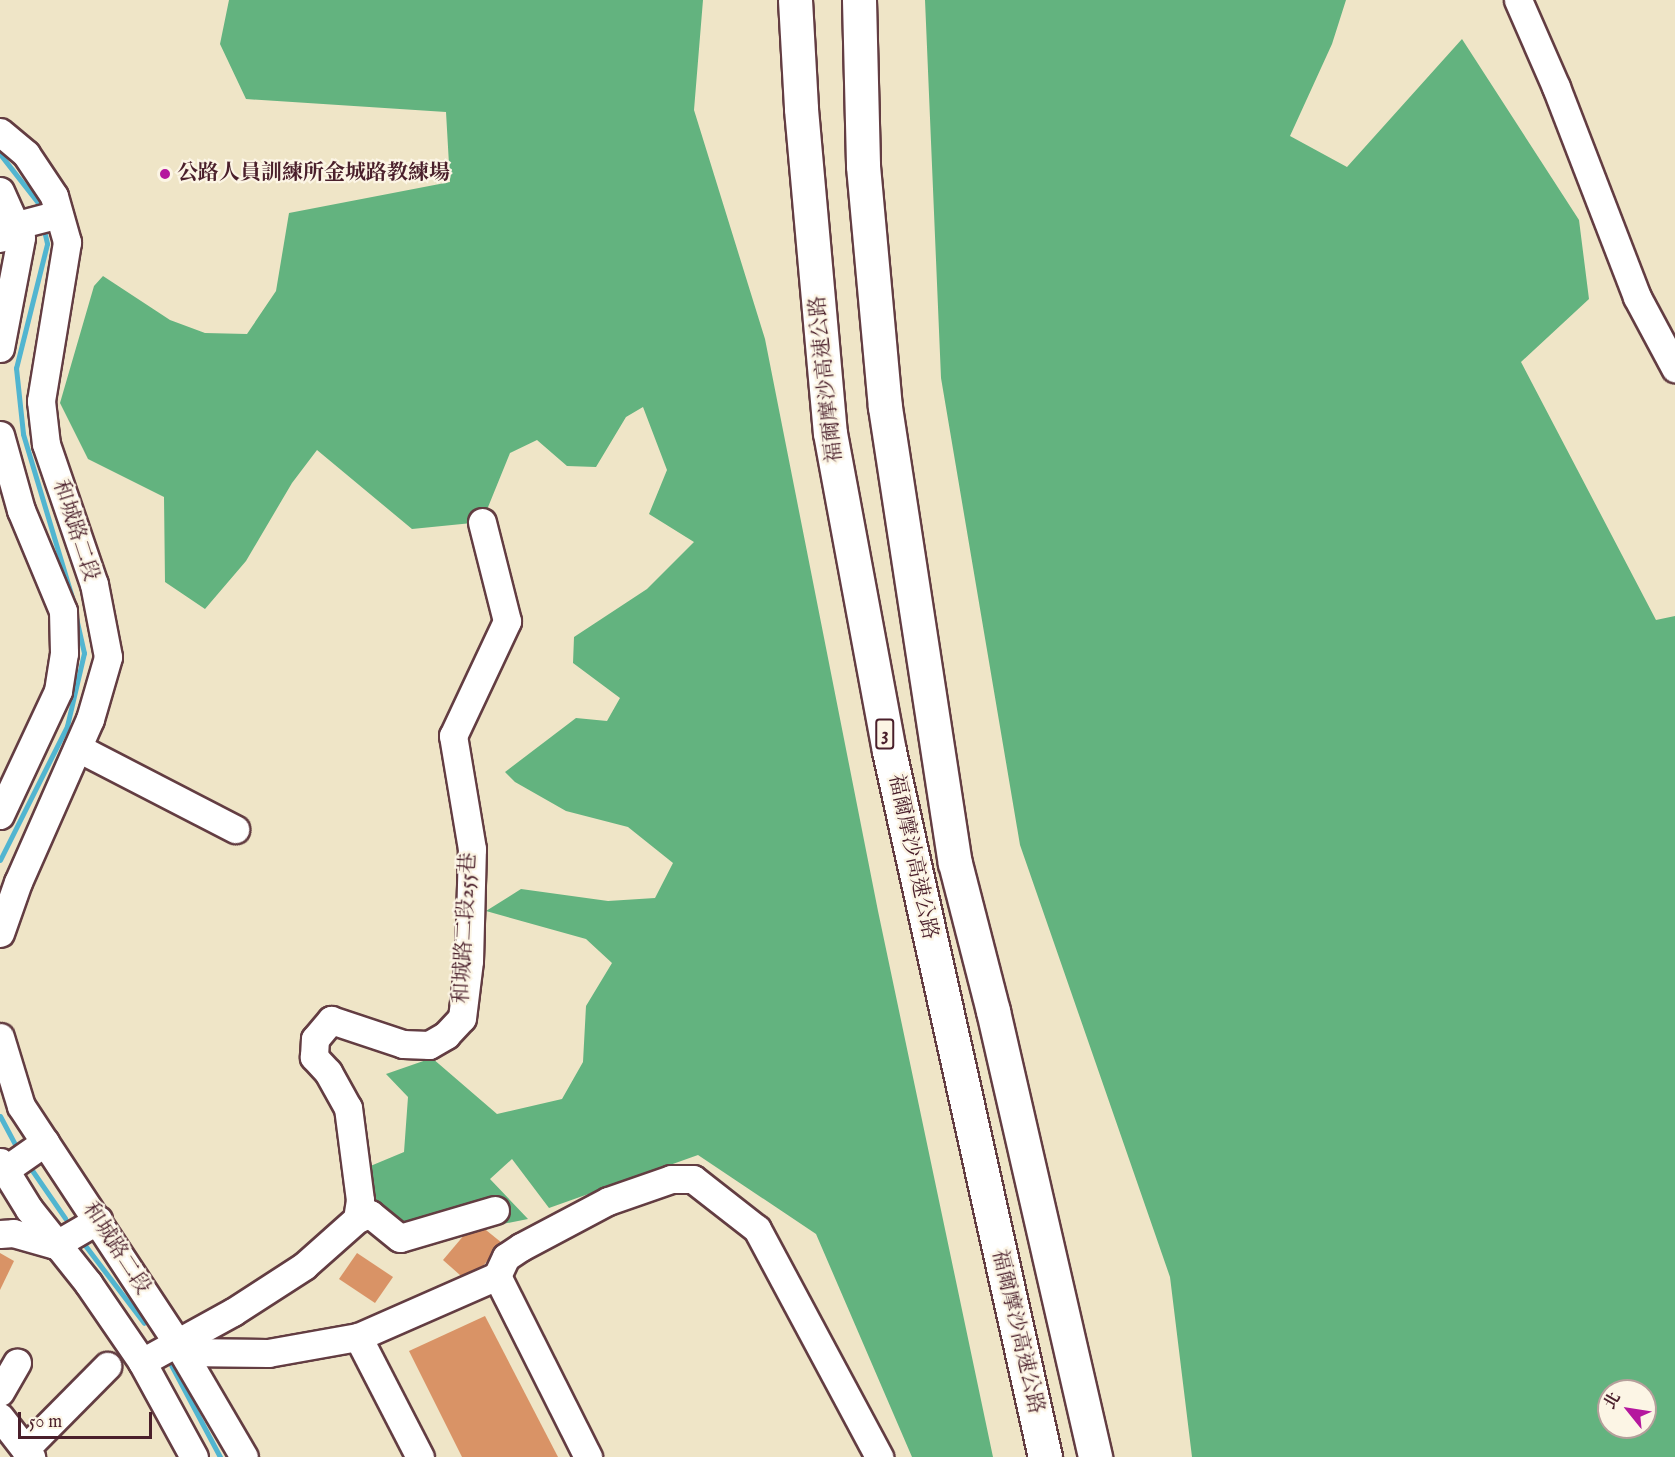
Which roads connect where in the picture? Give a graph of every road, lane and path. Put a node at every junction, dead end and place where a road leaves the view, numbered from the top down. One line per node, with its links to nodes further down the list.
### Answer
1 (795, 0): 38 (highway, 福爾摩沙高速公路 / 3)
2 (859, 0): 39 (highway, 福爾摩沙高速公路)
3 (1518, 0): 9 (street)
4 (0, 132): 6 (street, 和城路二段)
5 (0, 191): 7 (street)
6 (59, 214): 7 (street); 12 (street, 和城路二段)
7 (9, 232): 8 (street)
8 (0, 348)
9 (1675, 368)
10 (0, 435): 13 (street, 和城路二段)
11 (482, 522): 20 (street, 和城路二段255巷)
12 (78, 748): 14 (street); 15 (street, 和城路二段)
13 (0, 815)
14 (235, 829)
15 (0, 933)
16 (0, 1037): 17 (street, 和城路二段)
17 (45, 1142): 18 (street); 21 (street, 和城路二段)
18 (3, 1166): 23 (street, 和城路二段)
19 (495, 1210): 20 (street)
20 (357, 1219): 26 (street)
21 (98, 1220): 23 (street); 26 (street, 和城路二段)
22 (0, 1234): 23 (street)
23 (55, 1245): 28 (street, 和城路二段)
24 (497, 1276): 25 (street); 36 (street); 37 (street)
25 (358, 1337): 26 (street); 35 (street)
26 (180, 1347): 28 (street); 34 (street, 和城路二段)
27 (17, 1362): 30 (street)
28 (142, 1362): 33 (street, 和城路二段)
29 (107, 1366): 32 (street)
30 (0, 1392)
31 (0, 1417): 32 (street)
32 (19, 1451)
33 (191, 1456)
34 (244, 1457)
35 (420, 1457)
36 (588, 1457)
37 (879, 1457)
38 (1045, 1457)
39 (1095, 1457)

